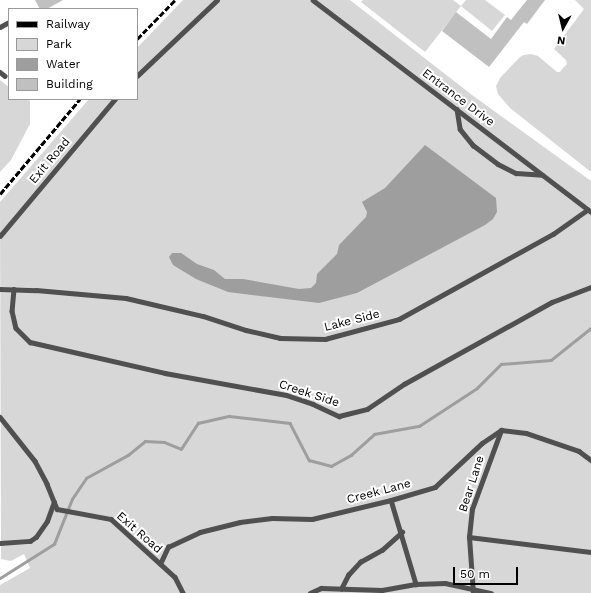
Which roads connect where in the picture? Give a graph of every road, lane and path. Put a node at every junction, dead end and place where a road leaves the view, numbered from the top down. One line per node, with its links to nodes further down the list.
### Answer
1 (217, 0): 4 (lane)
2 (313, 0): 7 (lane, Entrance Drive)
3 (0, 72): 5 (lane)
4 (138, 75)
5 (5, 76)
6 (114, 100): 10 (lane, Exit Road)
7 (457, 109): 8 (lane, Entrance Drive); 8 (lane)
8 (542, 175): 9 (lane, Entrance Drive)
9 (589, 211): 13 (lane, Lake Side)
10 (0, 236)
11 (591, 287): 13 (lane, Creek Side)
12 (0, 289): 13 (lane, Lake Side)
13 (14, 289)
14 (0, 417): 18 (lane, Exit Road)
15 (501, 430): 16 (lane); 17 (lane, Creek Lane); 20 (lane, Bear Lane)
16 (591, 460)
17 (391, 500): 19 (lane); 23 (lane, Creek Lane)
18 (54, 502): 21 (lane); 23 (lane, Exit Road)
19 (402, 532): 24 (lane); 25 (lane)
20 (469, 537): 22 (lane); 26 (lane, Bear Lane)
21 (0, 543)
22 (591, 552)
23 (160, 564): 27 (lane, Exit Road)
24 (416, 584): 25 (lane); 26 (lane)
25 (341, 589): 28 (lane)
26 (472, 591): 29 (lane)
27 (183, 593)
28 (310, 593)
29 (491, 593)

